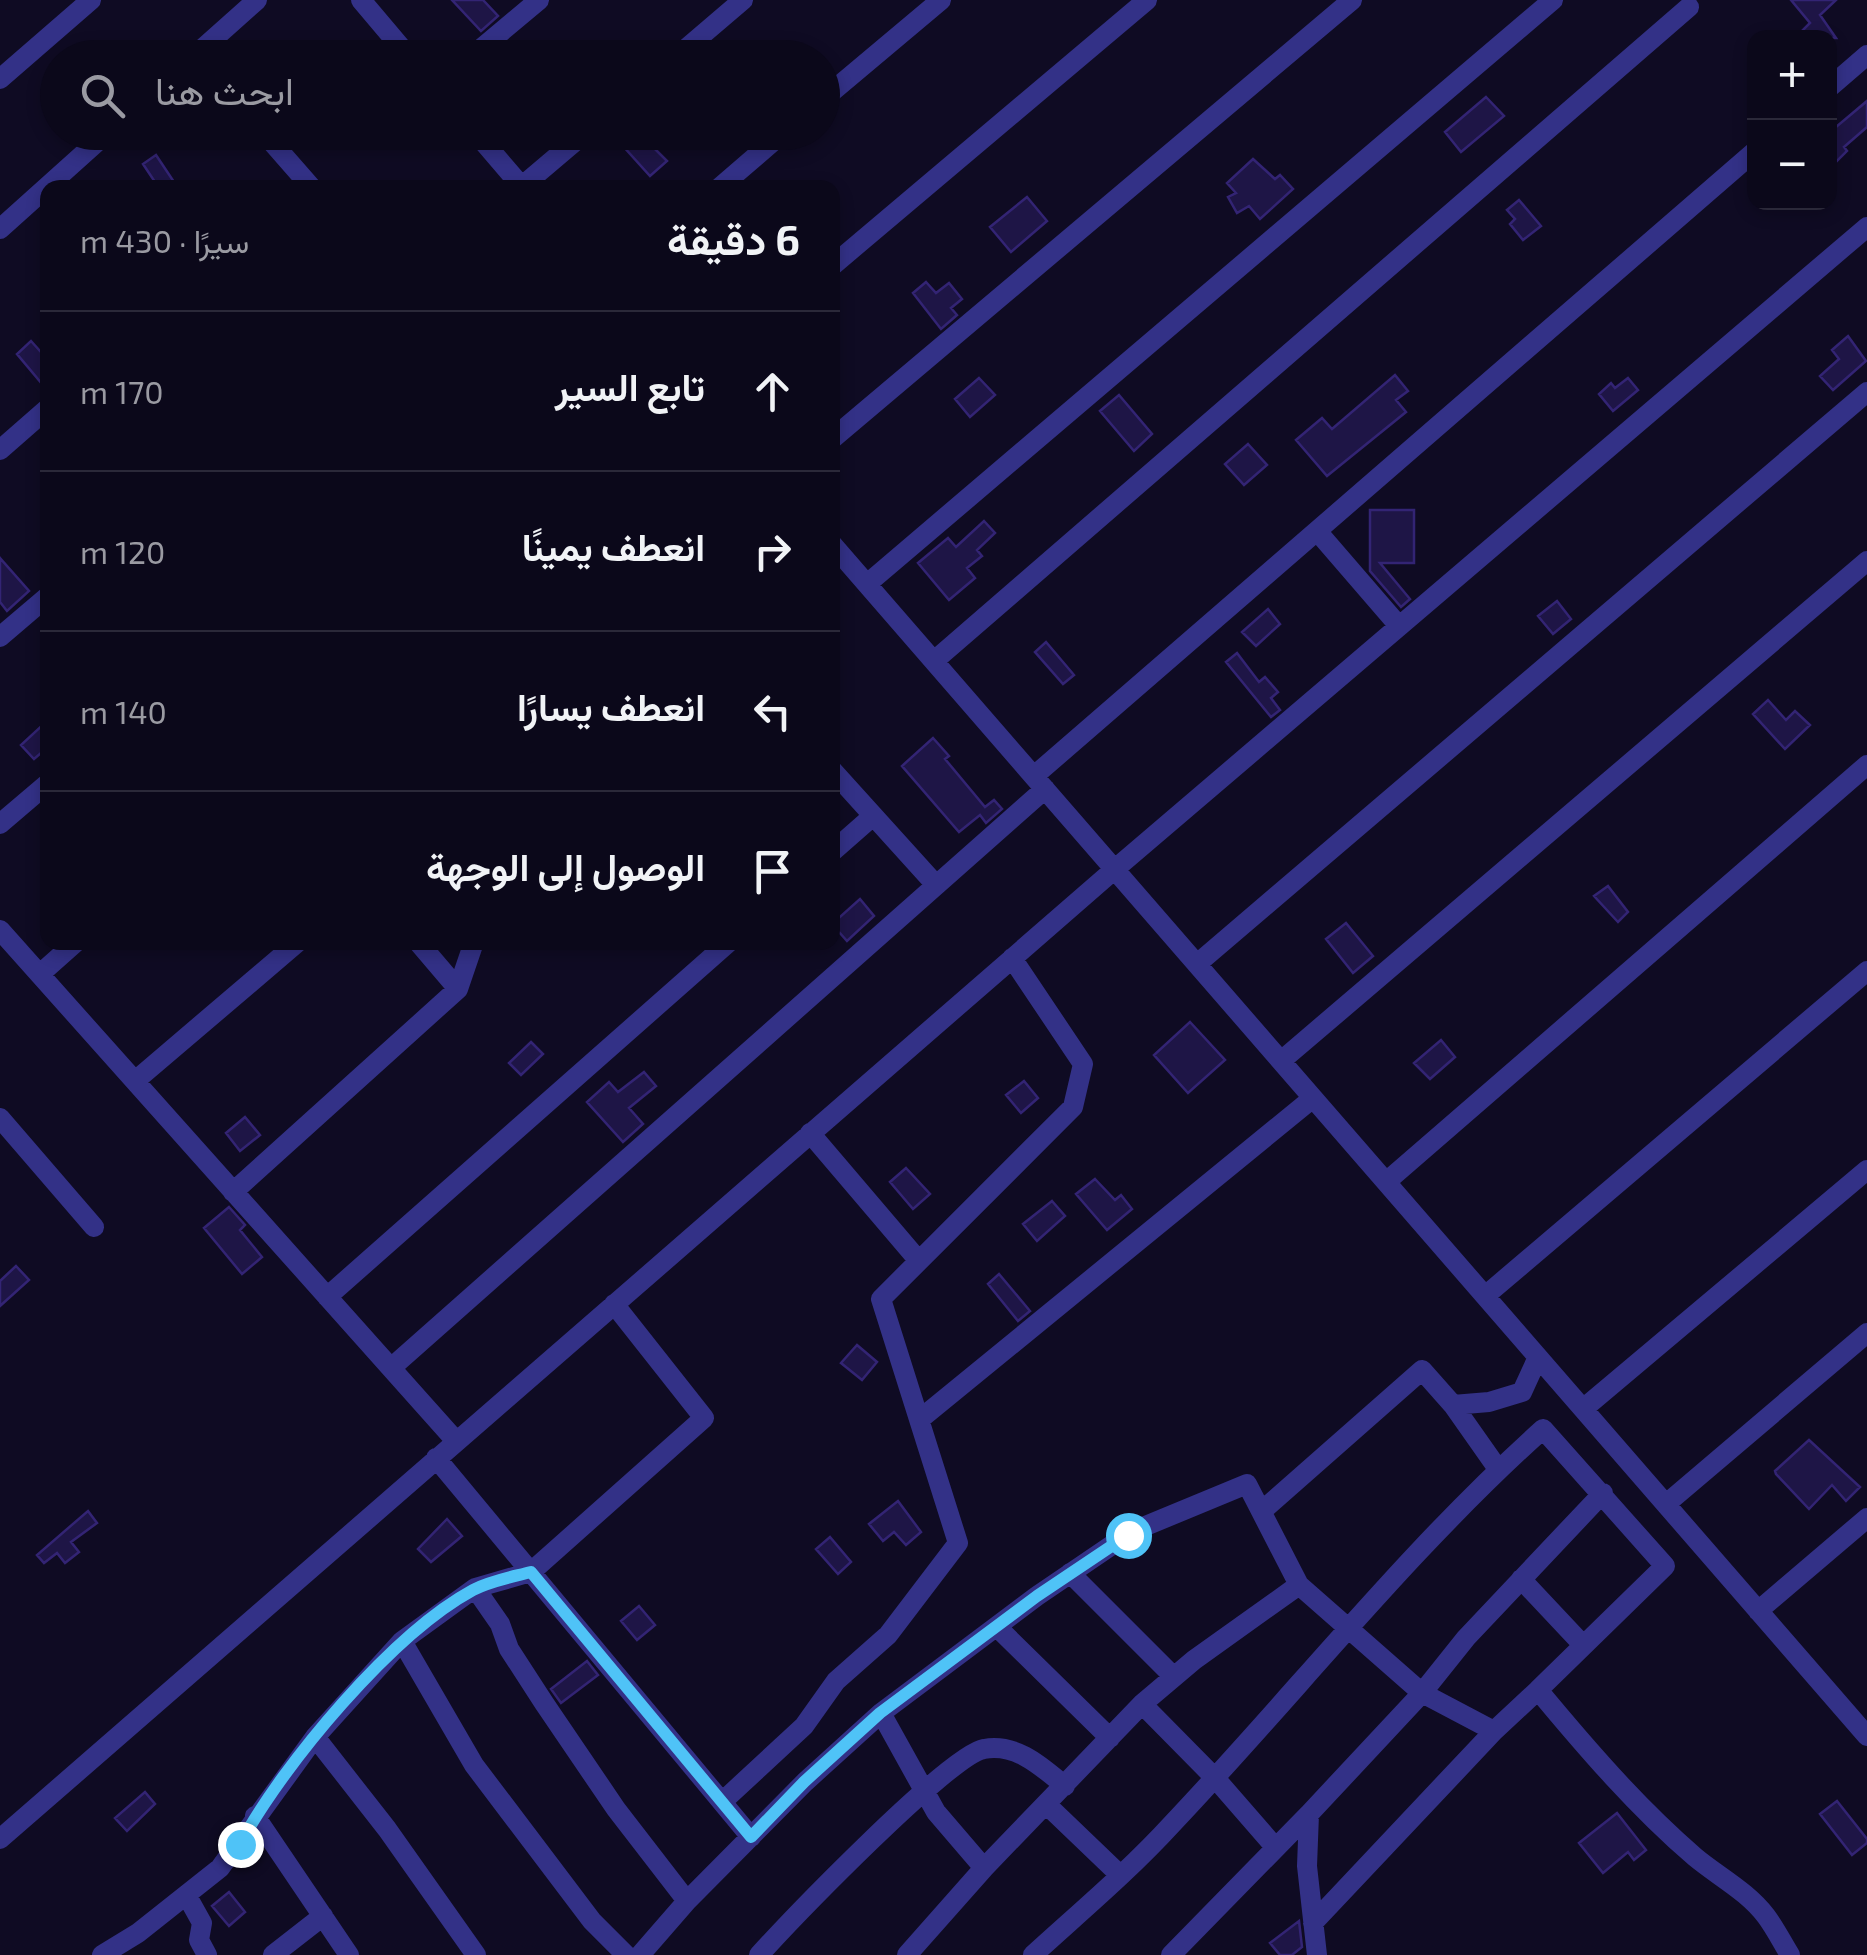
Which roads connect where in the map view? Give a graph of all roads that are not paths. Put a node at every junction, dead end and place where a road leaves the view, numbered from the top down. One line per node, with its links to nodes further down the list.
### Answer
1 (90, 0): 11 (street)
2 (257, 0): 12 (street)
3 (360, 0): 13 (street)
4 (538, 0): 14 (street)
5 (743, 0): 15 (street)
6 (941, 0): 20 (street)
7 (1147, 0): 35 (street)
8 (1352, 0): 38 (street)
9 (1554, 0): 43 (street)
10 (1690, 2): 47 (street)
11 (45, 40)
12 (213, 40)
13 (394, 40)
14 (491, 40)
15 (696, 40)
16 (40, 44): 18 (street)
17 (1867, 55): 19 (street)
18 (0, 80)
19 (1837, 82)
20 (840, 85)
21 (88, 150): 27 (street)
22 (278, 150): 28 (street)
23 (491, 150): 29 (street)
24 (565, 150): 30 (street)
25 (763, 150): 31 (street)
26 (1747, 158): 40 (street)
27 (55, 180)
28 (302, 180)
29 (516, 180)
30 (530, 180)
31 (728, 180)
32 (40, 193): 34 (street)
33 (1867, 227): 45 (street)
34 (0, 229)
35 (840, 259)
36 (1867, 392): 64 (street)
37 (40, 415): 39 (street)
38 (840, 431)
39 (0, 450)
40 (1317, 531): 45 (street); 50 (street)
41 (840, 553): 43 (street)
42 (1867, 561): 68 (street)
43 (867, 584): 47 (street)
44 (40, 603): 46 (street)
45 (1399, 626): 55 (street)
46 (0, 637)
47 (934, 660): 50 (street)
48 (1867, 765): 74 (street)
49 (840, 779): 52 (street)
50 (1039, 782): 55 (street); 56 (street)
51 (40, 789): 53 (street)
52 (873, 816): 54 (street); 56 (street)
53 (0, 824)
54 (840, 845)
55 (1114, 869): 63 (street); 64 (street)
56 (936, 885): 83 (street)
57 (0, 930): 66 (street)
58 (67, 950): 66 (street)
59 (289, 950): 69 (street)
60 (425, 950): 67 (street)
61 (471, 950): 67 (street)
62 (721, 950): 78 (street)
63 (1012, 958): 72 (street); 77 (street)
64 (1197, 964): 68 (street)
65 (1867, 971): 79 (street)
66 (40, 974): 69 (street)
67 (458, 989): 75 (street)
68 (1281, 1061): 70 (street)
69 (135, 1081): 75 (street)
70 (1313, 1098): 74 (street); 86 (street)
71 (0, 1118): 76 (street)
72 (810, 1134): 77 (street); 80 (street)
73 (1867, 1170): 85 (street)
74 (1386, 1182): 79 (street)
75 (233, 1192): 78 (street)
76 (94, 1227)
77 (919, 1261): 86 (street)
78 (327, 1296): 83 (street)
79 (1484, 1296): 82 (street)
80 (614, 1304): 87 (street); 94 (street)
81 (1867, 1334): 91 (street)
82 (1538, 1357): 84 (street); 85 (street)
83 (391, 1368): 87 (street)
84 (1454, 1404): 89 (street); 92 (street)
85 (1583, 1409): 91 (street)
86 (919, 1420): 116 (street)
87 (456, 1441): 88 (street)
88 (436, 1458): 94 (street); 121 (street)
89 (1498, 1468): 90 (street); 101 (street)
90 (1603, 1493): 96 (street); 103 (street)
91 (1666, 1504): 99 (street)
92 (1263, 1510): 95 (street); 97 (street)
93 (1867, 1518): 99 (street)
94 (531, 1572): 98 (street); 116 (street)
95 (1070, 1573): 100 (street); 104 (street)
96 (1522, 1579): 103 (street); 106 (street)
97 (1299, 1585): 101 (street); 104 (street)
98 (476, 1588): 102 (street); 126 (street)
99 (1758, 1611): 109 (street)
100 (997, 1627): 108 (street); 112 (street)
101 (1348, 1627): 106 (street); 113 (street)
102 (402, 1641): 111 (street); 135 (street)
103 (1583, 1645): 105 (street)
104 (1174, 1677): 107 (street)
105 (1538, 1690): 110 (street); 129 (street)
106 (1422, 1693): 110 (street); 118 (street)
107 (1142, 1704): 112 (street); 113 (street)
108 (880, 1713): 115 (street); 120 (street)
109 (1862, 1722)
110 (1494, 1731): 128 (street)
111 (315, 1737): 119 (street); 134 (street)
112 (1110, 1738): 114 (street)
113 (1215, 1778): 122 (street); 124 (street)
114 (1065, 1786): 115 (street); 117 (street)
115 (924, 1791): 123 (street); 137 (street)
116 (722, 1802): 120 (street)
117 (1047, 1805): 123 (street); 124 (street)
118 (1309, 1814): 122 (street); 128 (street)
119 (255, 1816): 125 (street); 127 (street)
120 (751, 1837): 126 (street)
121 (0, 1839)
122 (1275, 1847): 140 (street)
123 (984, 1868): 138 (street)
124 (1120, 1876): 139 (street)
125 (187, 1896): 130 (street); 131 (street)
126 (687, 1902): 136 (street)
127 (323, 1916): 132 (street); 133 (street)
128 (1314, 1923): 141 (street)
129 (1780, 1951)
130 (102, 1955)
131 (207, 1955)
132 (273, 1955)
133 (348, 1955)
134 (476, 1955)
135 (626, 1955)
136 (640, 1955)
137 (759, 1955)
138 (907, 1955)
139 (1033, 1955)
140 (1171, 1955)
141 (1317, 1955)

